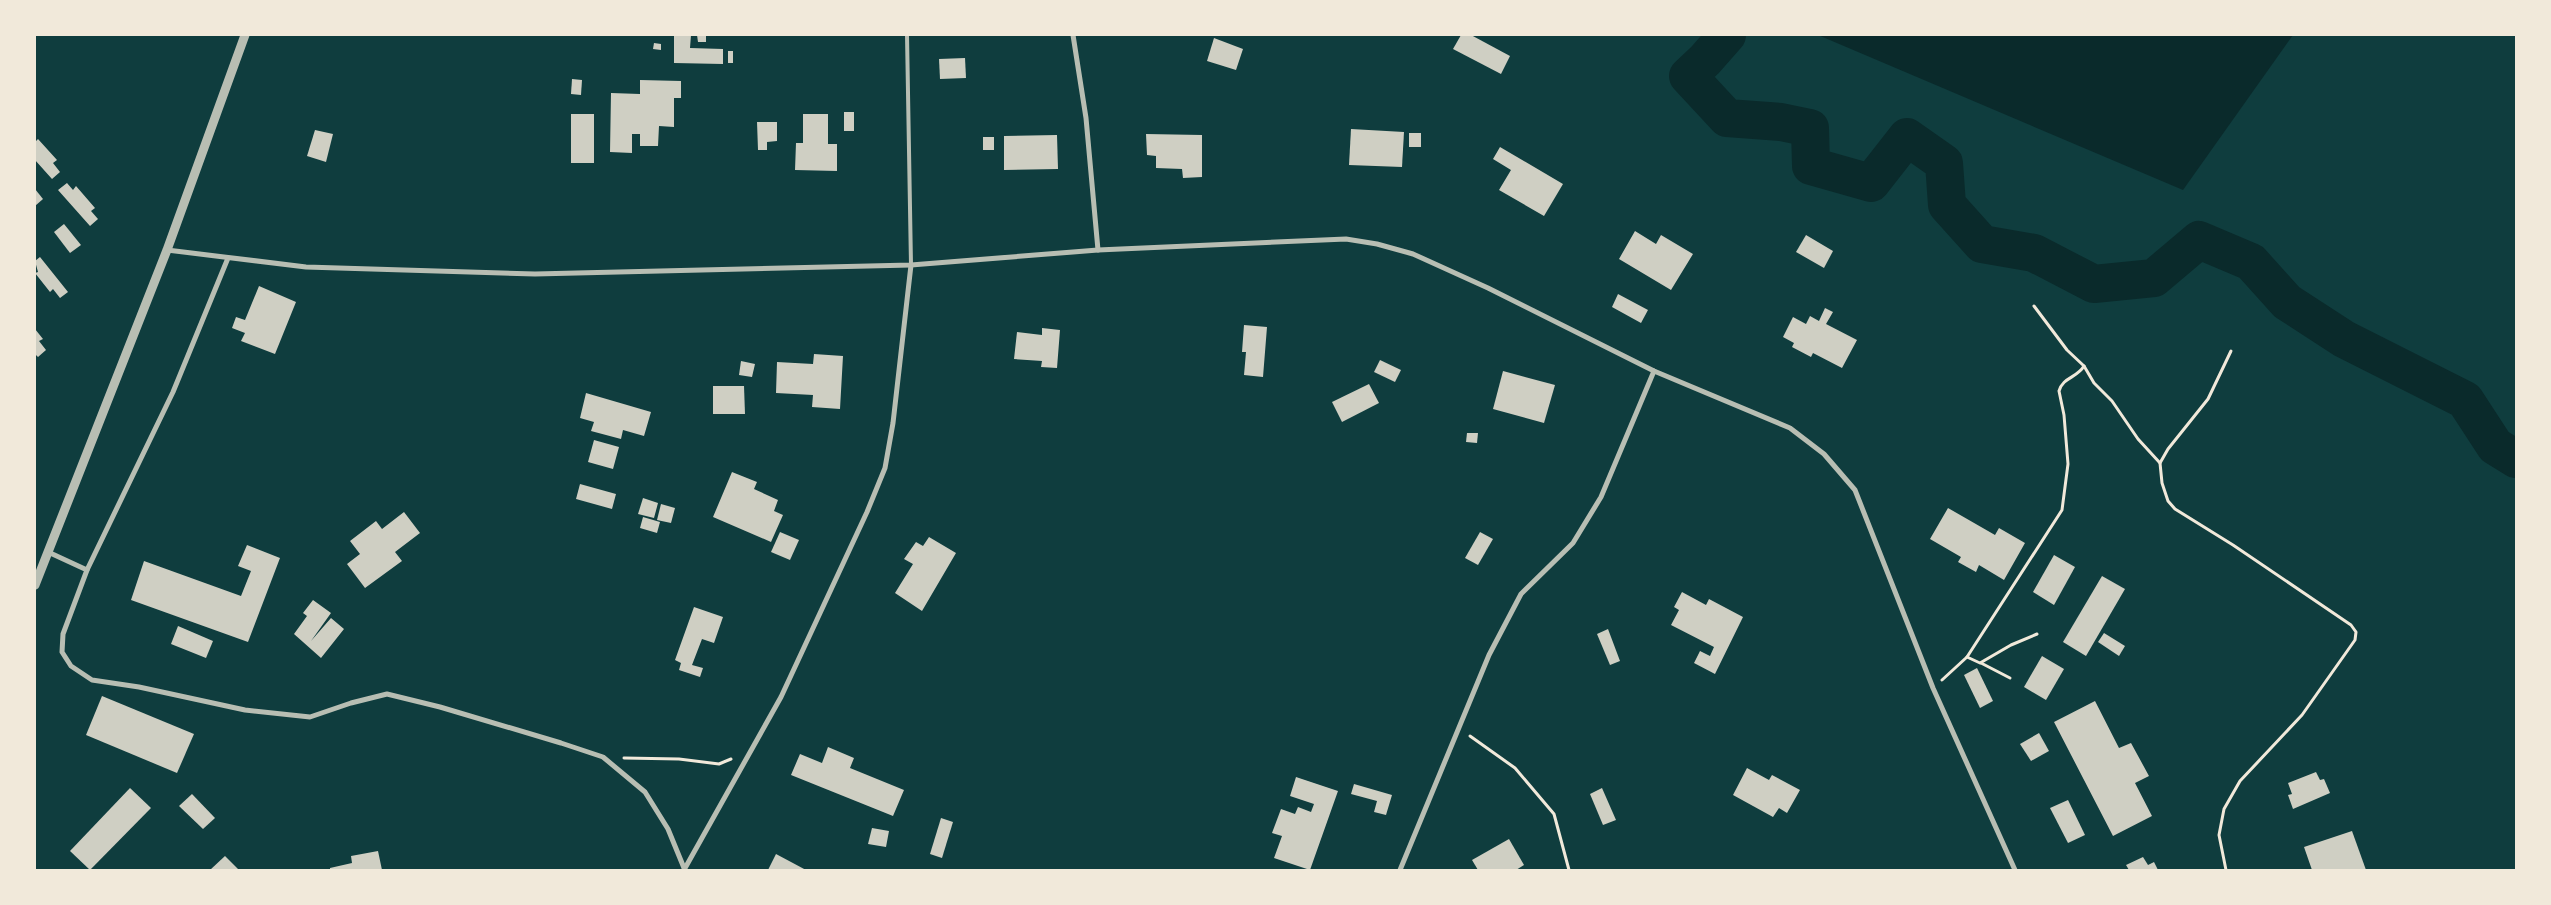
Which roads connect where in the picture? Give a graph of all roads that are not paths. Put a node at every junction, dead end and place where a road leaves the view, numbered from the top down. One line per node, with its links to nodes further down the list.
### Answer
1 (246, 35): 4 (street)
2 (907, 35): 7 (lane)
3 (1073, 35): 5 (street)
4 (167, 250): 6 (street); 9 (street)
5 (1098, 250): 7 (street); 8 (street)
6 (228, 258): 7 (street); 10 (street)
7 (911, 266): 12 (street)
8 (1654, 371): 13 (street); 14 (street)
9 (48, 552): 10 (street); 11 (street)
10 (86, 570): 12 (street)
11 (35, 585)
12 (684, 869)
13 (1400, 870)
14 (2015, 870)

